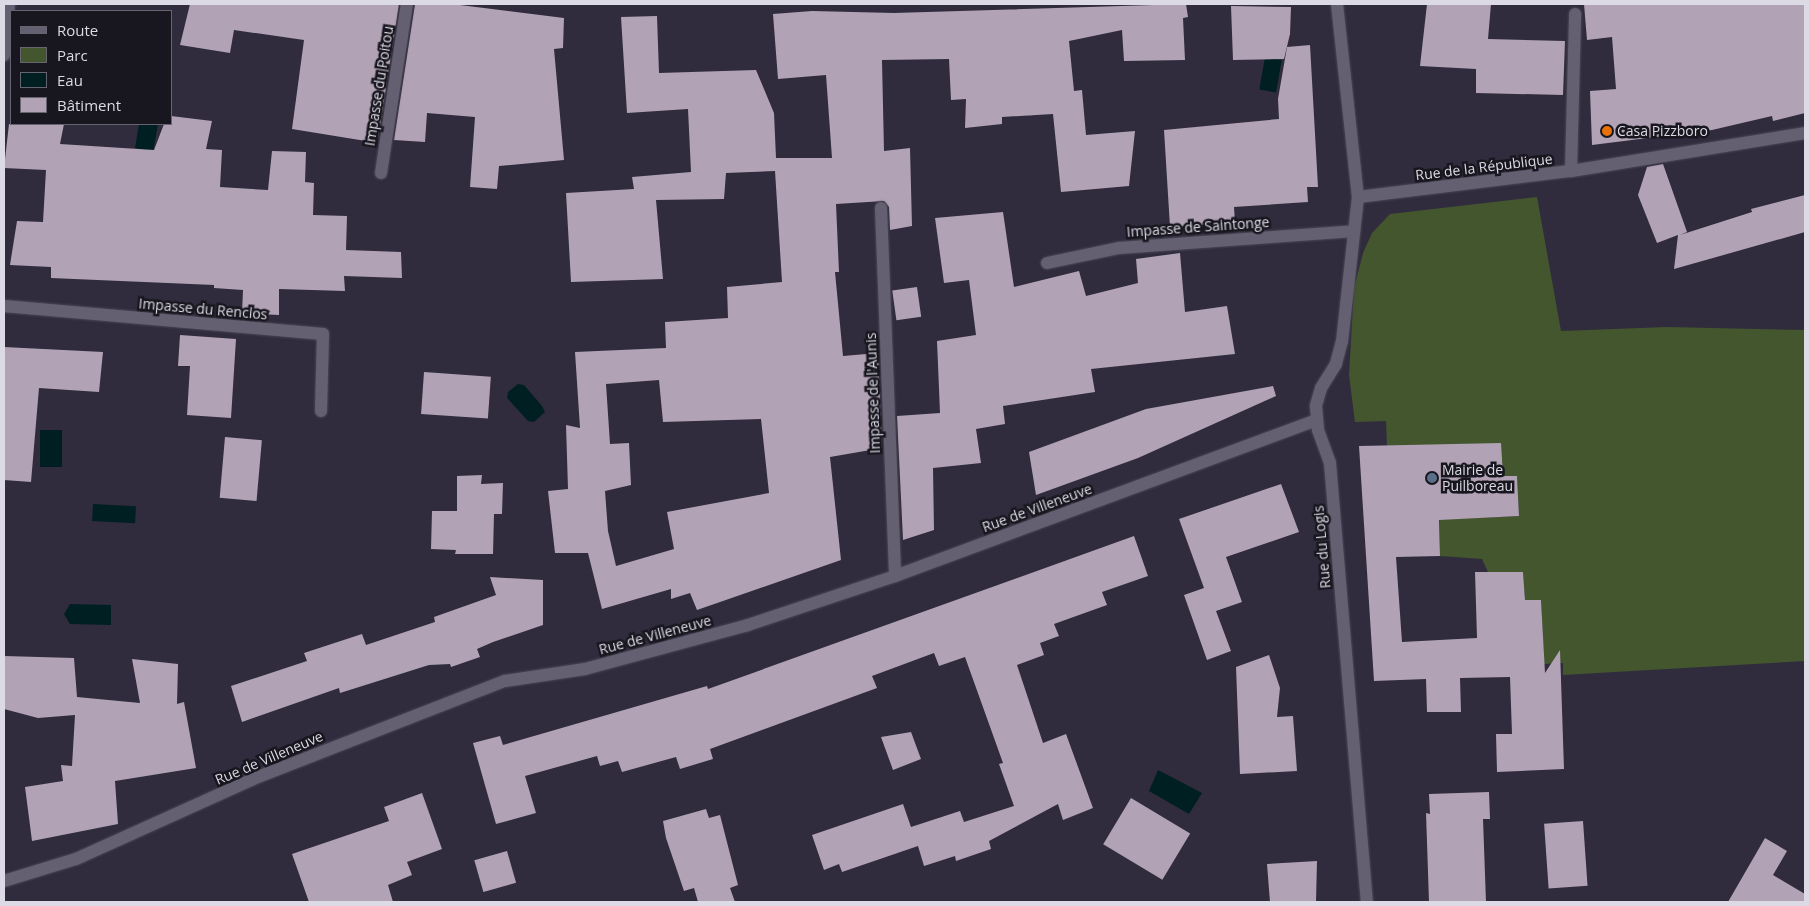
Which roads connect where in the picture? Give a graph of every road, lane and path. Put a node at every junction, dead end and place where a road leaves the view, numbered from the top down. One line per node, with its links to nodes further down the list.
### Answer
1 (9, 4): 5 (street)
2 (407, 4): 8 (street, Impasse du Poitou)
3 (1337, 4): 9 (street)
4 (1575, 14): 7 (street)
5 (4, 55)
6 (1805, 133): 7 (street, Rue de la République)
7 (1571, 171): 9 (street, Rue de la République)
8 (381, 173)
9 (1358, 197): 11 (street, Rue du Logis)
10 (881, 208): 16 (street, Impasse de l'Aunis)
11 (1354, 231): 12 (street, Impasse de Saintonge); 15 (street, Rue du Logis)
12 (1046, 263)
13 (4, 306): 14 (street, Impasse du Renclos)
14 (321, 411)
15 (1316, 420): 16 (street, Rue de Villeneuve); 18 (street, Rue du Logis)
16 (896, 576): 17 (street, Rue de Villeneuve)
17 (4, 881)
18 (1367, 902)

